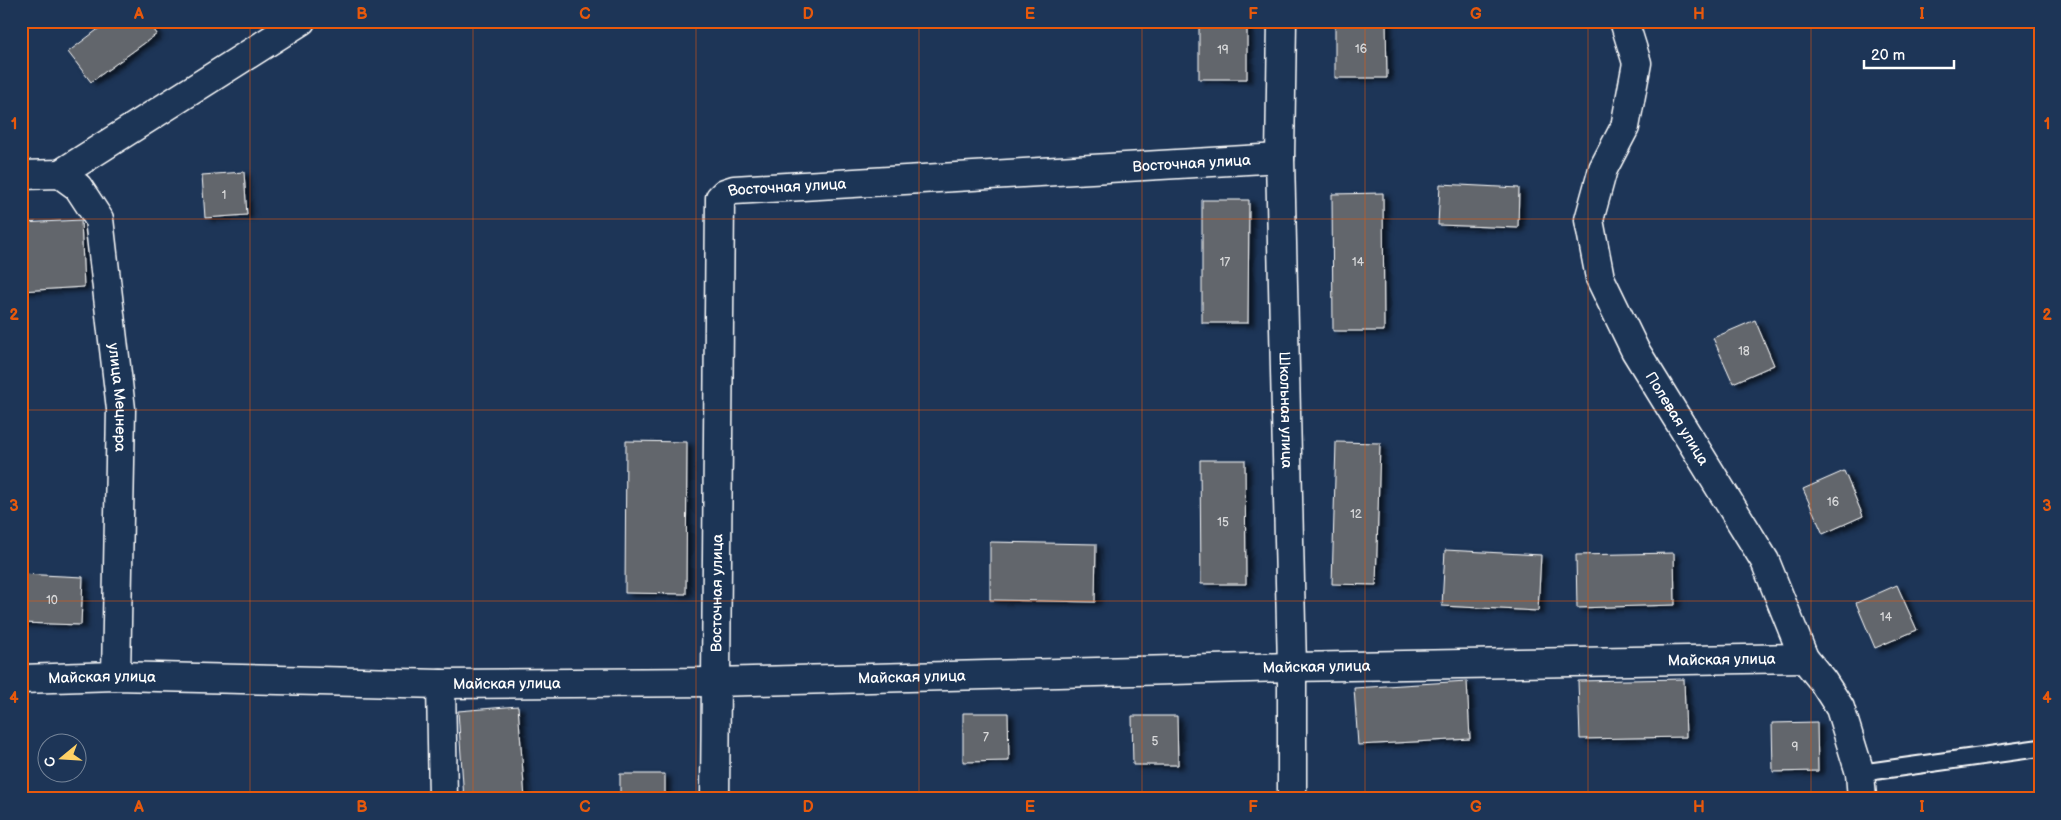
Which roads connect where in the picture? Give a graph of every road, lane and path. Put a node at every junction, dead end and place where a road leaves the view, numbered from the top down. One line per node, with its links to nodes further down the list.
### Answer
1 (301, 21): 5 (street)
2 (1282, 21): 4 (street, Школьная улица)
3 (1624, 21): 7 (street, Полевая улица)
4 (1280, 158): 8 (street, Школьная улица); 11 (street, Восточная улица)
5 (60, 174): 6 (street); 9 (street, улица Мецнера)
6 (21, 175)
7 (1804, 658): 8 (street, Майская улица); 14 (street, Полевая улица)
8 (1292, 668): 11 (street, Майская улица); 17 (street, Школьная улица)
9 (116, 676): 10 (street, Майская улица); 12 (street, Майская улица)
10 (21, 679)
11 (715, 682): 12 (street, Майская улица); 16 (street, Восточная улица)
12 (441, 684): 15 (street)
13 (2040, 748): 14 (lane)
14 (1861, 786)
15 (443, 799)
16 (715, 799)
17 (1292, 799)

